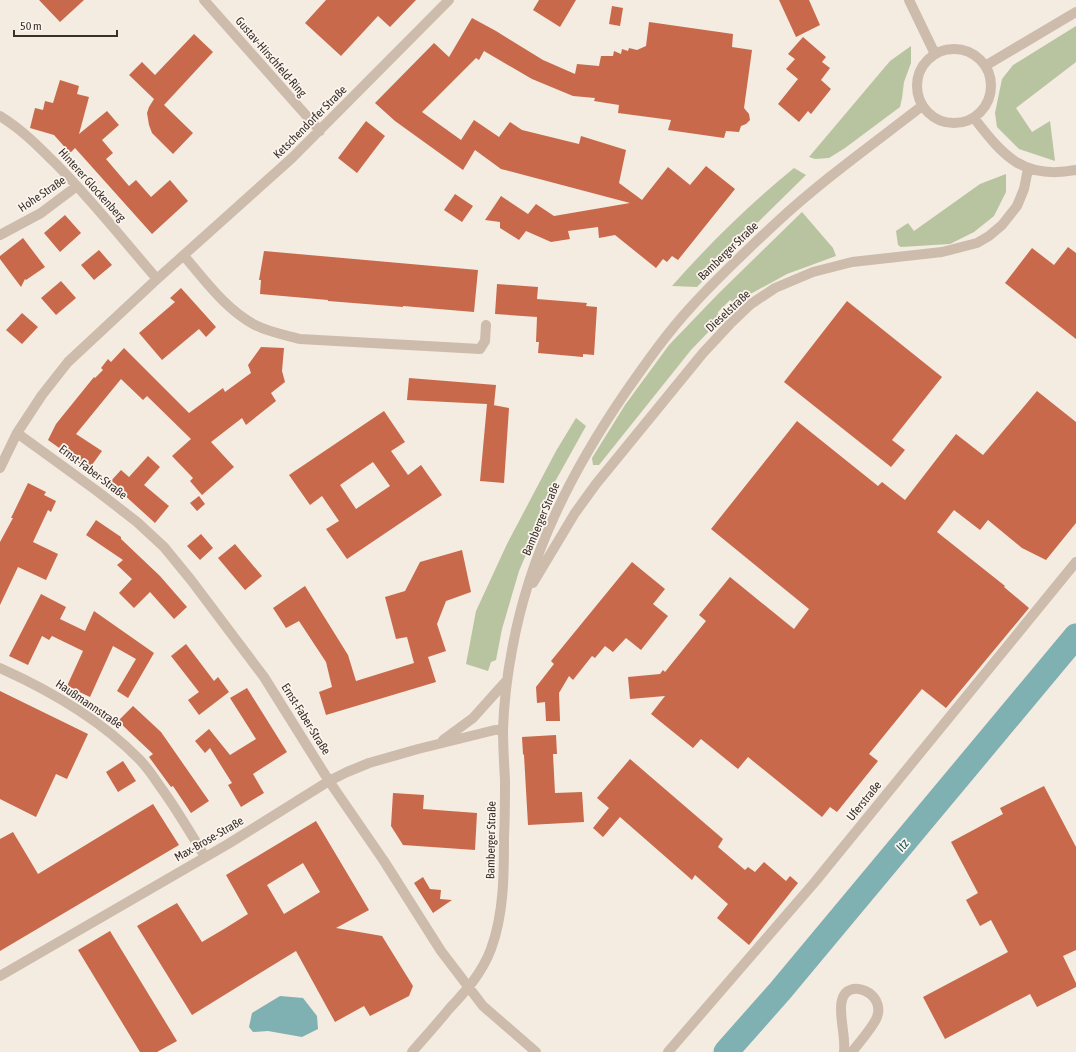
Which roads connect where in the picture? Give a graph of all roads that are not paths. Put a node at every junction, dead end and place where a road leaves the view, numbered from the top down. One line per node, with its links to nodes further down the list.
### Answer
1 (204, 0): 10 (street, Gustav-Hirschfeld-Ring)
2 (449, 0): 10 (street, Ketschendorfer Straße)
3 (909, 0): 5 (street)
4 (1076, 12): 6 (street)
5 (935, 54): 6 (street); 7 (street)
6 (985, 66): 9 (street)
7 (922, 106): 9 (street); 21 (street, Bamberger Straße)
8 (0, 116): 13 (street, Hinterer Glockenberg)
9 (974, 118): 11 (street)
10 (320, 131): 15 (street, Ketschendorfer Straße)
11 (1028, 168): 12 (street); 21 (street, Dieselstraße)
12 (1076, 170)
13 (77, 186): 14 (street, Hohe Straße); 16 (street, Hinterer Glockenberg)
14 (0, 235)
15 (184, 256): 16 (street, Ketschendorfer Straße); 17 (street)
16 (157, 279): 18 (street, Ketschendorfer Straße)
17 (486, 325)
18 (17, 433): 19 (street, Ketschendorfer Straße); 26 (street, Ernst-Faber-Straße)
19 (0, 468)
20 (1076, 562): 32 (street, Uferstraße)
21 (524, 599): 23 (street, Bamberger Straße)
22 (0, 668): 27 (street, Haußmannstraße)
23 (507, 680): 24 (street, Bamberger Straße); 25 (street, Max-Brose-Straße)
24 (503, 728): 25 (street, Max-Brose-Straße); 29 (street, Bamberger Straße)
25 (438, 744): 26 (street, Max-Brose-Straße)
26 (329, 782): 27 (street, Max-Brose-Straße); 29 (street, Ernst-Faber-Straße)
27 (205, 857): 28 (street, Max-Brose-Straße)
28 (0, 976)
29 (469, 988): 30 (street, Bamberger Straße); 31 (street, Ernst-Faber-Straße)
30 (412, 1052)
31 (536, 1052)
32 (668, 1052)
33 (844, 1052): 34 (street)
34 (852, 1052)

